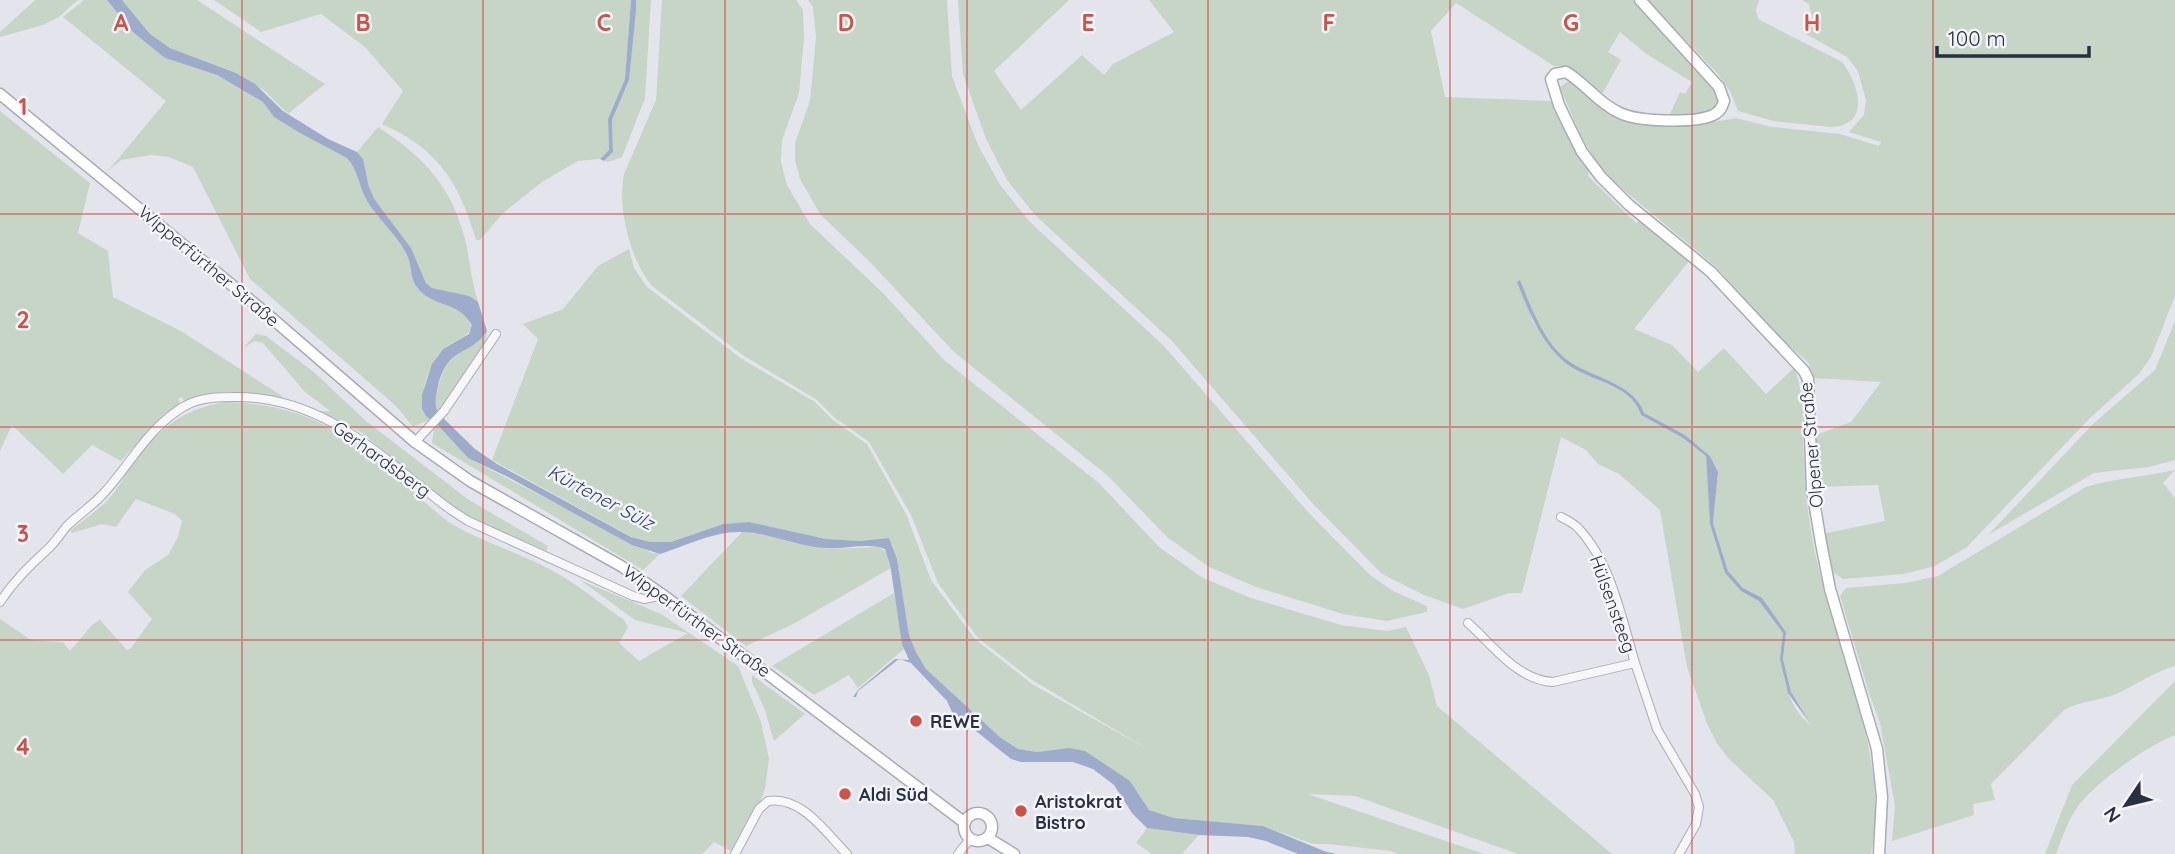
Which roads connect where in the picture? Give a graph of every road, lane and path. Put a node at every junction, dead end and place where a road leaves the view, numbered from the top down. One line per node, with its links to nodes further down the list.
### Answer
1 (1640, 0): 18 (main road, Olpener Straße)
2 (0, 94): 4 (main road, Wipperfürther Straße)
3 (496, 334): 4 (street)
4 (415, 442): 6 (main road, Wipperfürther Straße)
5 (1561, 517): 9 (street, Hülsensteeg)
6 (663, 594): 7 (street, Gerhardsberg); 10 (main road, Wipperfürther Straße)
7 (0, 602)
8 (1468, 623): 9 (street, Hülsensteeg)
9 (1635, 663): 17 (street, Hülsensteeg)
10 (965, 823): 11 (main road); 12 (main road)
11 (988, 838): 12 (main road); 16 (main road)
12 (970, 839): 15 (street)
13 (735, 854): 14 (street)
14 (847, 854)
15 (958, 854)
16 (1014, 854)
17 (1679, 854)
18 (1879, 854)

